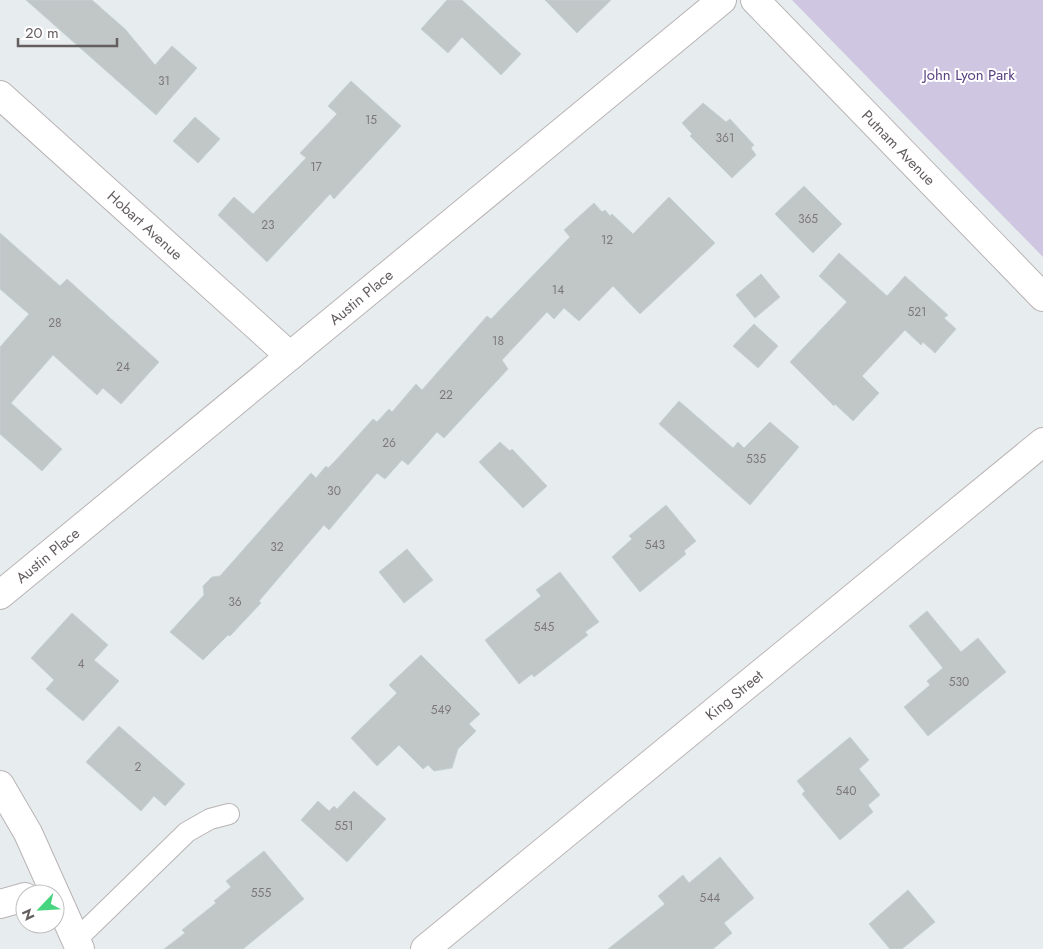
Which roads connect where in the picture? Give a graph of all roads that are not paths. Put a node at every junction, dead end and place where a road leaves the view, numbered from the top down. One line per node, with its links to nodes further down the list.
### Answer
1 (722, 0): 5 (street, Austin Place)
2 (755, 0): 4 (street, Putnam Avenue)
3 (0, 95): 5 (street, Hobart Avenue)
4 (1043, 297)
5 (290, 356): 7 (street, Austin Place)
6 (1043, 442): 15 (street, King Street)
7 (0, 595)
8 (0, 785): 10 (street)
9 (229, 814): 14 (lane)
10 (47, 884)
11 (15, 900): 12 (street)
12 (0, 904)
13 (65, 920): 14 (street)
14 (78, 944)
15 (425, 949)

